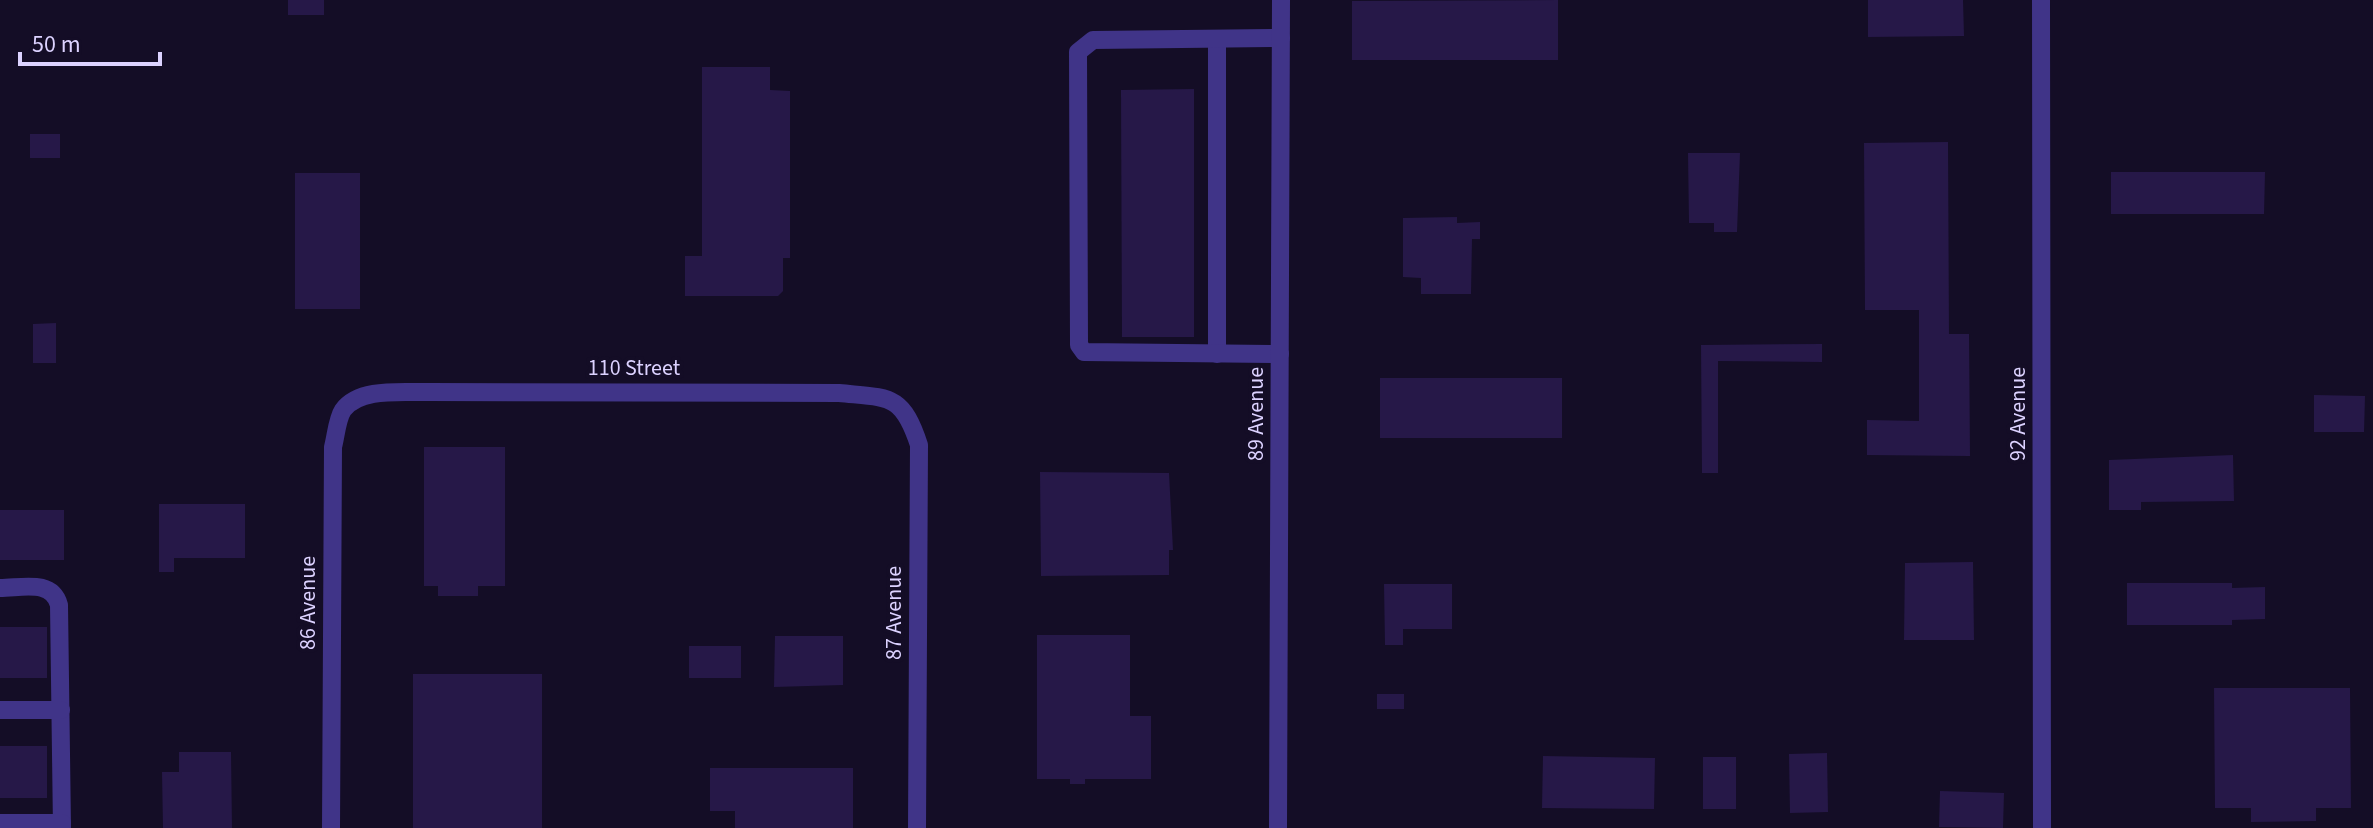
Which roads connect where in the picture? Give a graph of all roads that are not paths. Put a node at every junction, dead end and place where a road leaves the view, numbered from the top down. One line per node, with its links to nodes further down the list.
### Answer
1 (1281, 0): 3 (street, 89 Avenue)
2 (2041, 0): 17 (street, 92 Avenue)
3 (1281, 38): 4 (street); 6 (street, 89 Avenue)
4 (1217, 39): 5 (street); 5 (street)
5 (1217, 354): 6 (street)
6 (1280, 354): 16 (street, 89 Avenue)
7 (368, 395): 8 (street, 110 Street); 14 (street, 86 Avenue)
8 (898, 404): 15 (street, 87 Avenue)
9 (0, 588): 11 (street)
10 (0, 710): 11 (street)
11 (61, 710): 13 (street)
12 (0, 823): 13 (street)
13 (62, 825)
14 (331, 828)
15 (917, 828)
16 (1278, 828)
17 (2042, 828)

